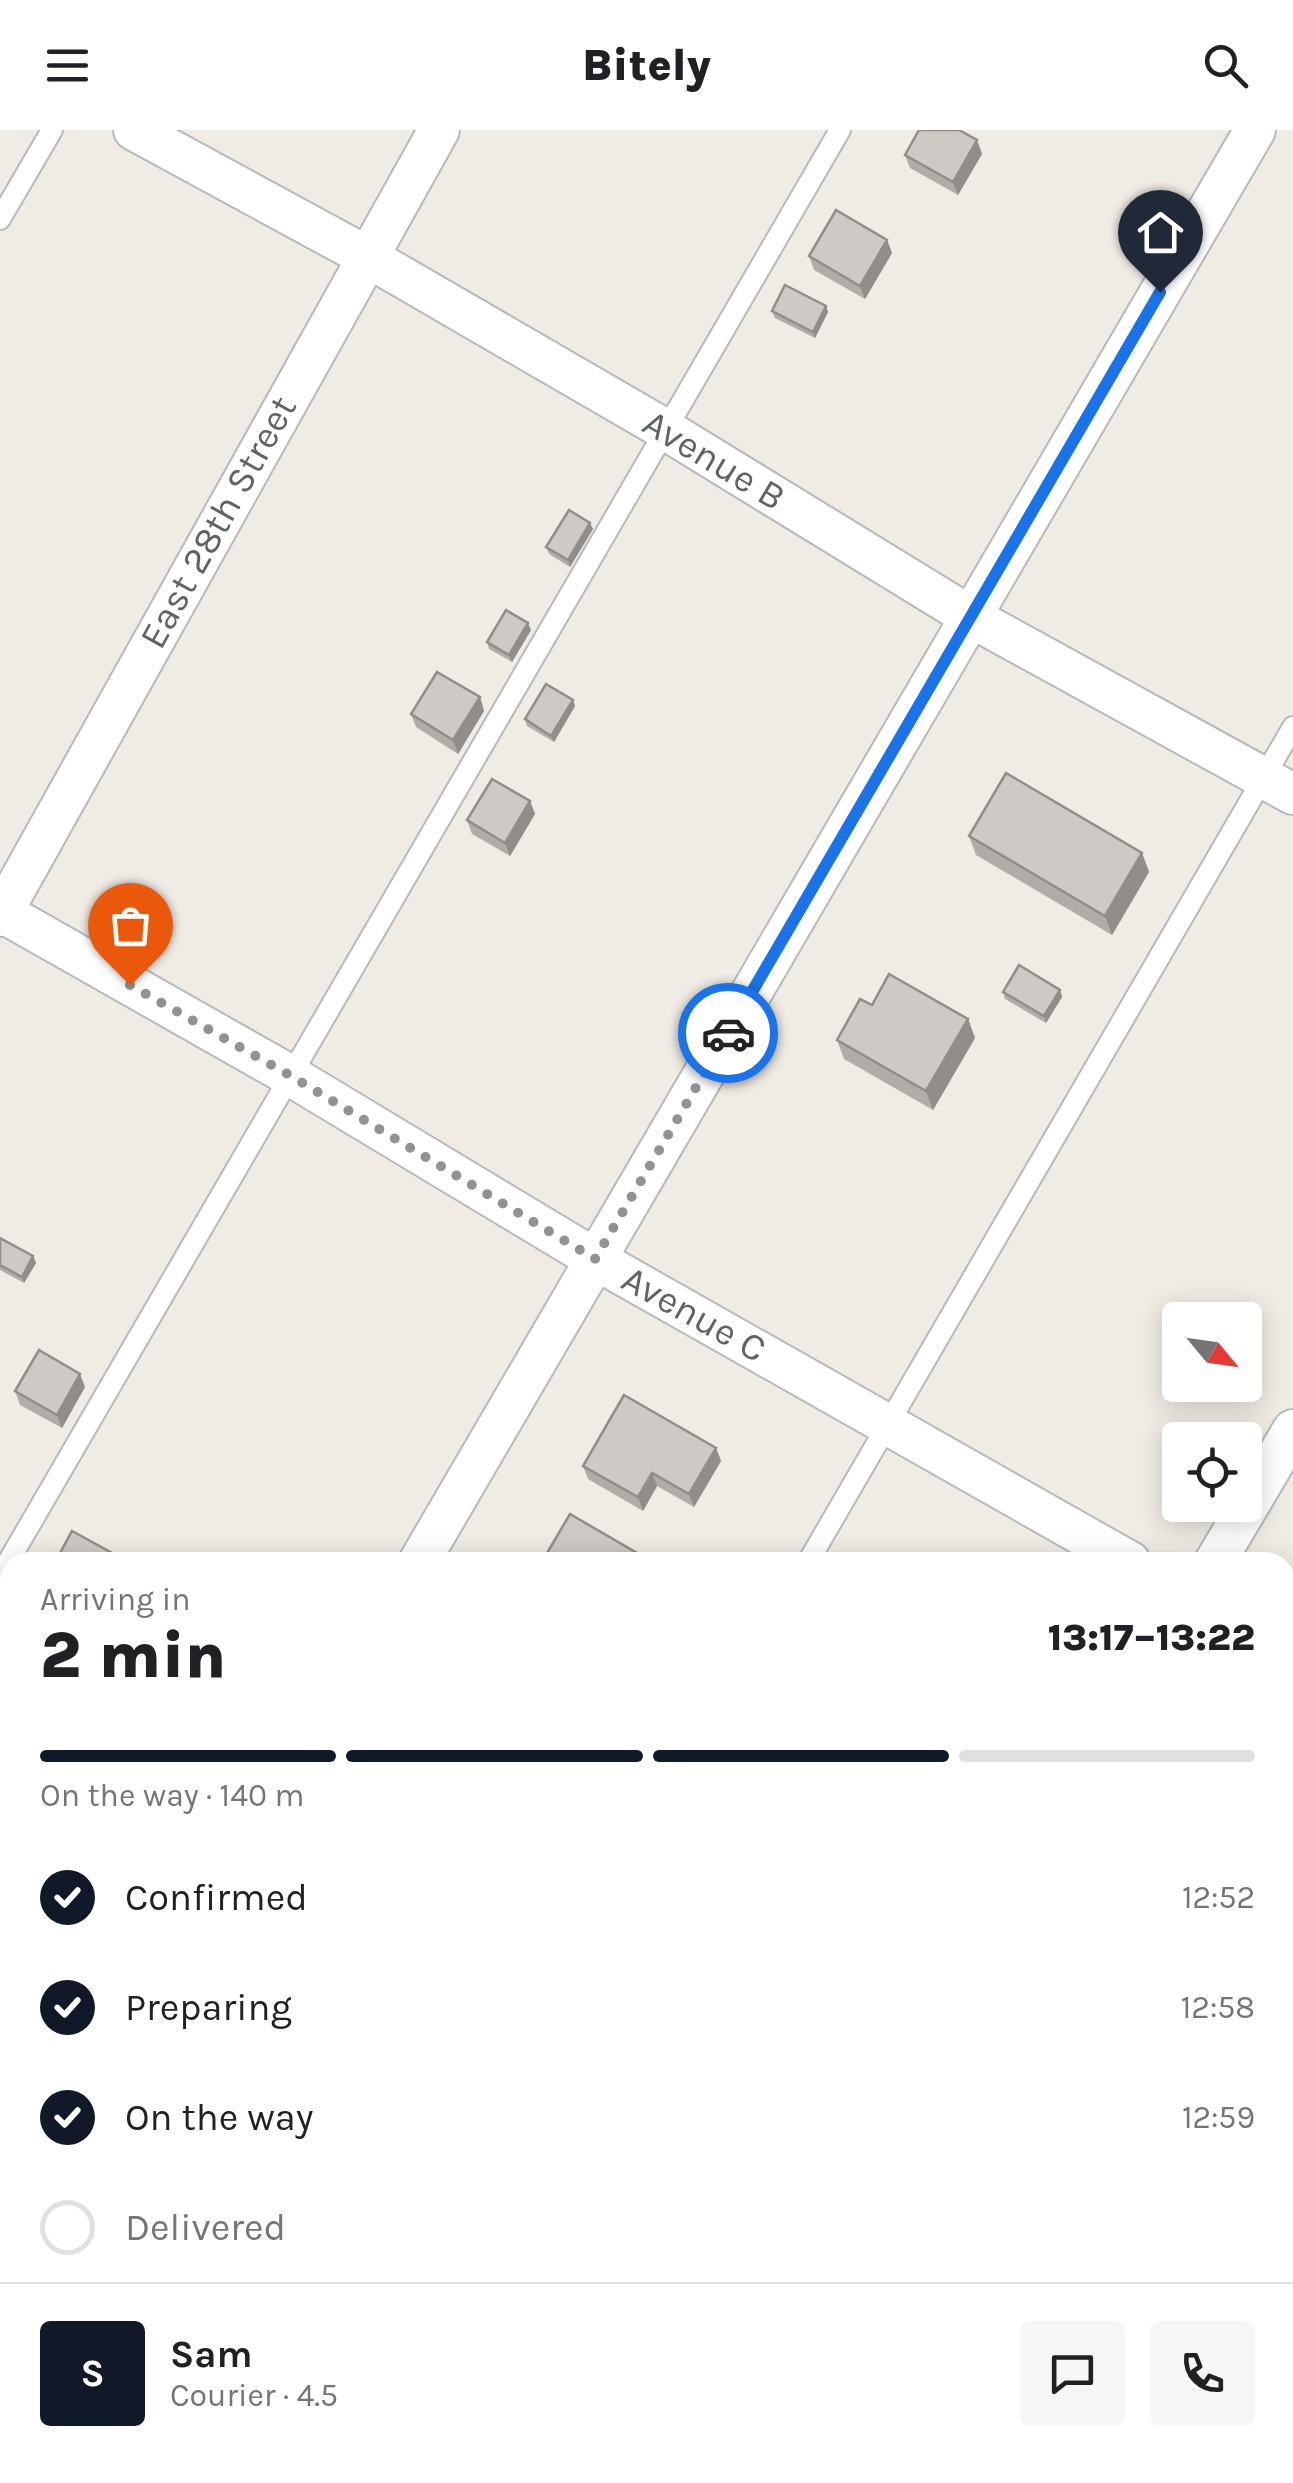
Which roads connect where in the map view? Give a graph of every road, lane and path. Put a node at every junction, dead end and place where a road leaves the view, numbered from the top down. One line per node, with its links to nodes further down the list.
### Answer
1 (52, 130): 6 (lane)
2 (134, 130): 7 (street, Avenue B)
3 (439, 130): 7 (street, East 28th Street)
4 (840, 130): 8 (lane)
5 (1255, 130): 9 (street)
6 (0, 219)
7 (366, 256): 8 (street, Avenue B); 12 (street, East 28th Street)
8 (666, 430): 9 (street, Avenue B); 13 (lane)
9 (971, 618): 11 (street, Avenue B); 14 (street)
10 (1293, 728): 11 (lane)
11 (1278, 786): 15 (lane)
12 (1, 913): 13 (street, Avenue C)
13 (291, 1076): 14 (street, Avenue C); 17 (lane)
14 (595, 1259): 15 (street, Avenue C); 18 (street)
15 (889, 1423): 19 (lane); 20 (street, Avenue C)
16 (1293, 1430): 21 (street)
17 (14, 1552)
18 (426, 1552)
19 (814, 1552)
20 (1113, 1552)
21 (1221, 1552)

